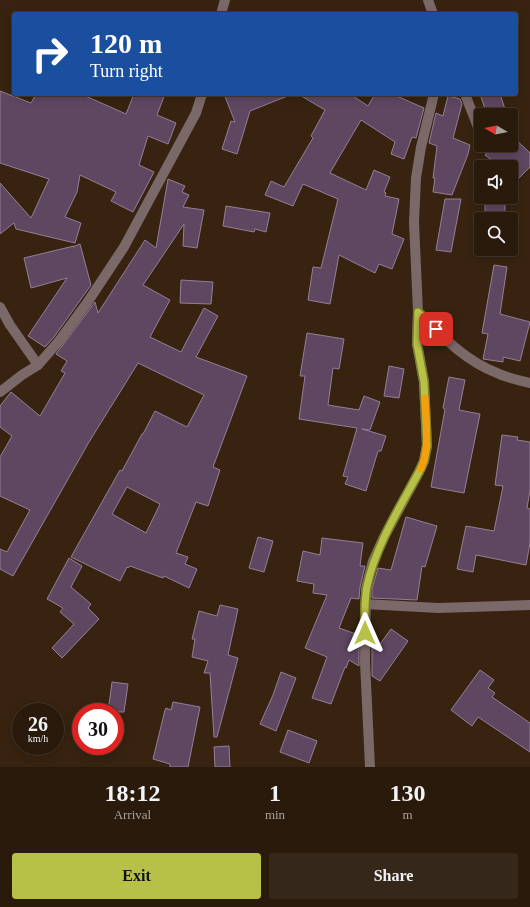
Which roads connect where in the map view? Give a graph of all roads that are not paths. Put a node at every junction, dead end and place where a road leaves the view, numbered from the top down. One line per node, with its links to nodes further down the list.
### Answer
1 (225, 0): 3 (street)
2 (428, 0): 4 (street)
3 (222, 12)
4 (432, 12)
5 (201, 96): 11 (street)
6 (434, 96): 10 (street)
7 (466, 96): 8 (street)
8 (474, 117)
9 (0, 307): 11 (street)
10 (418, 312): 12 (street); 14 (street)
11 (38, 365): 13 (street)
12 (530, 383)
13 (0, 392)
14 (365, 604): 15 (street); 16 (street)
15 (530, 605)
16 (370, 767)

